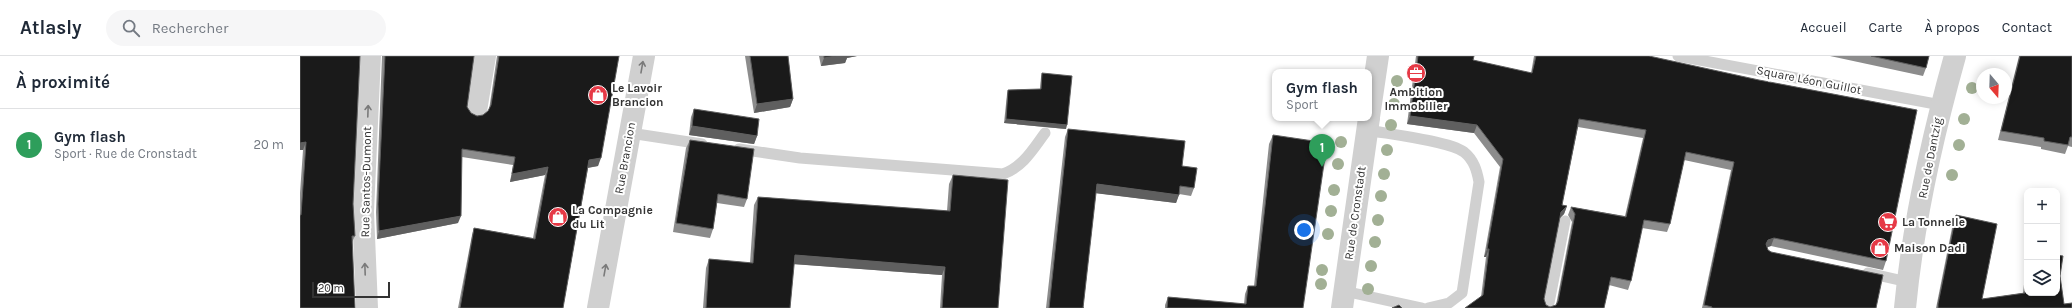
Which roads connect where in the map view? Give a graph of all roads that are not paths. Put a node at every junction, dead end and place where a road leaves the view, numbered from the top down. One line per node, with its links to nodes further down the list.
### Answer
1 (370, 56): 19 (street, Rue Santos-Dumont, one-way to 1)
2 (485, 56): 9 (street)
3 (644, 56): 11 (street, Rue Brancion, one-way to 3)
4 (1378, 56): 7 (street, Rue de Cronstadt)
5 (1678, 56): 8 (lane, Square Léon Guillot)
6 (1955, 56): 8 (street, Rue de Dantzig)
7 (1372, 96)
8 (1941, 105): 17 (street, Rue de Dantzig)
9 (476, 111)
10 (1368, 122): 18 (street, Rue de Cronstadt); 22 (lane)
11 (630, 133): 13 (lane); 20 (street, Rue Brancion, one-way to 11)
12 (1045, 133): 14 (lane)
13 (712, 146)
14 (728, 148)
15 (1565, 221): 23 (lane)
16 (1856, 271): 17 (lane)
17 (1908, 282): 24 (street, Rue de Dantzig)
18 (1343, 299): 21 (lane)
19 (367, 308)
20 (598, 308)
21 (1422, 308)
22 (1428, 308)
23 (1548, 308)
24 (1905, 308)

